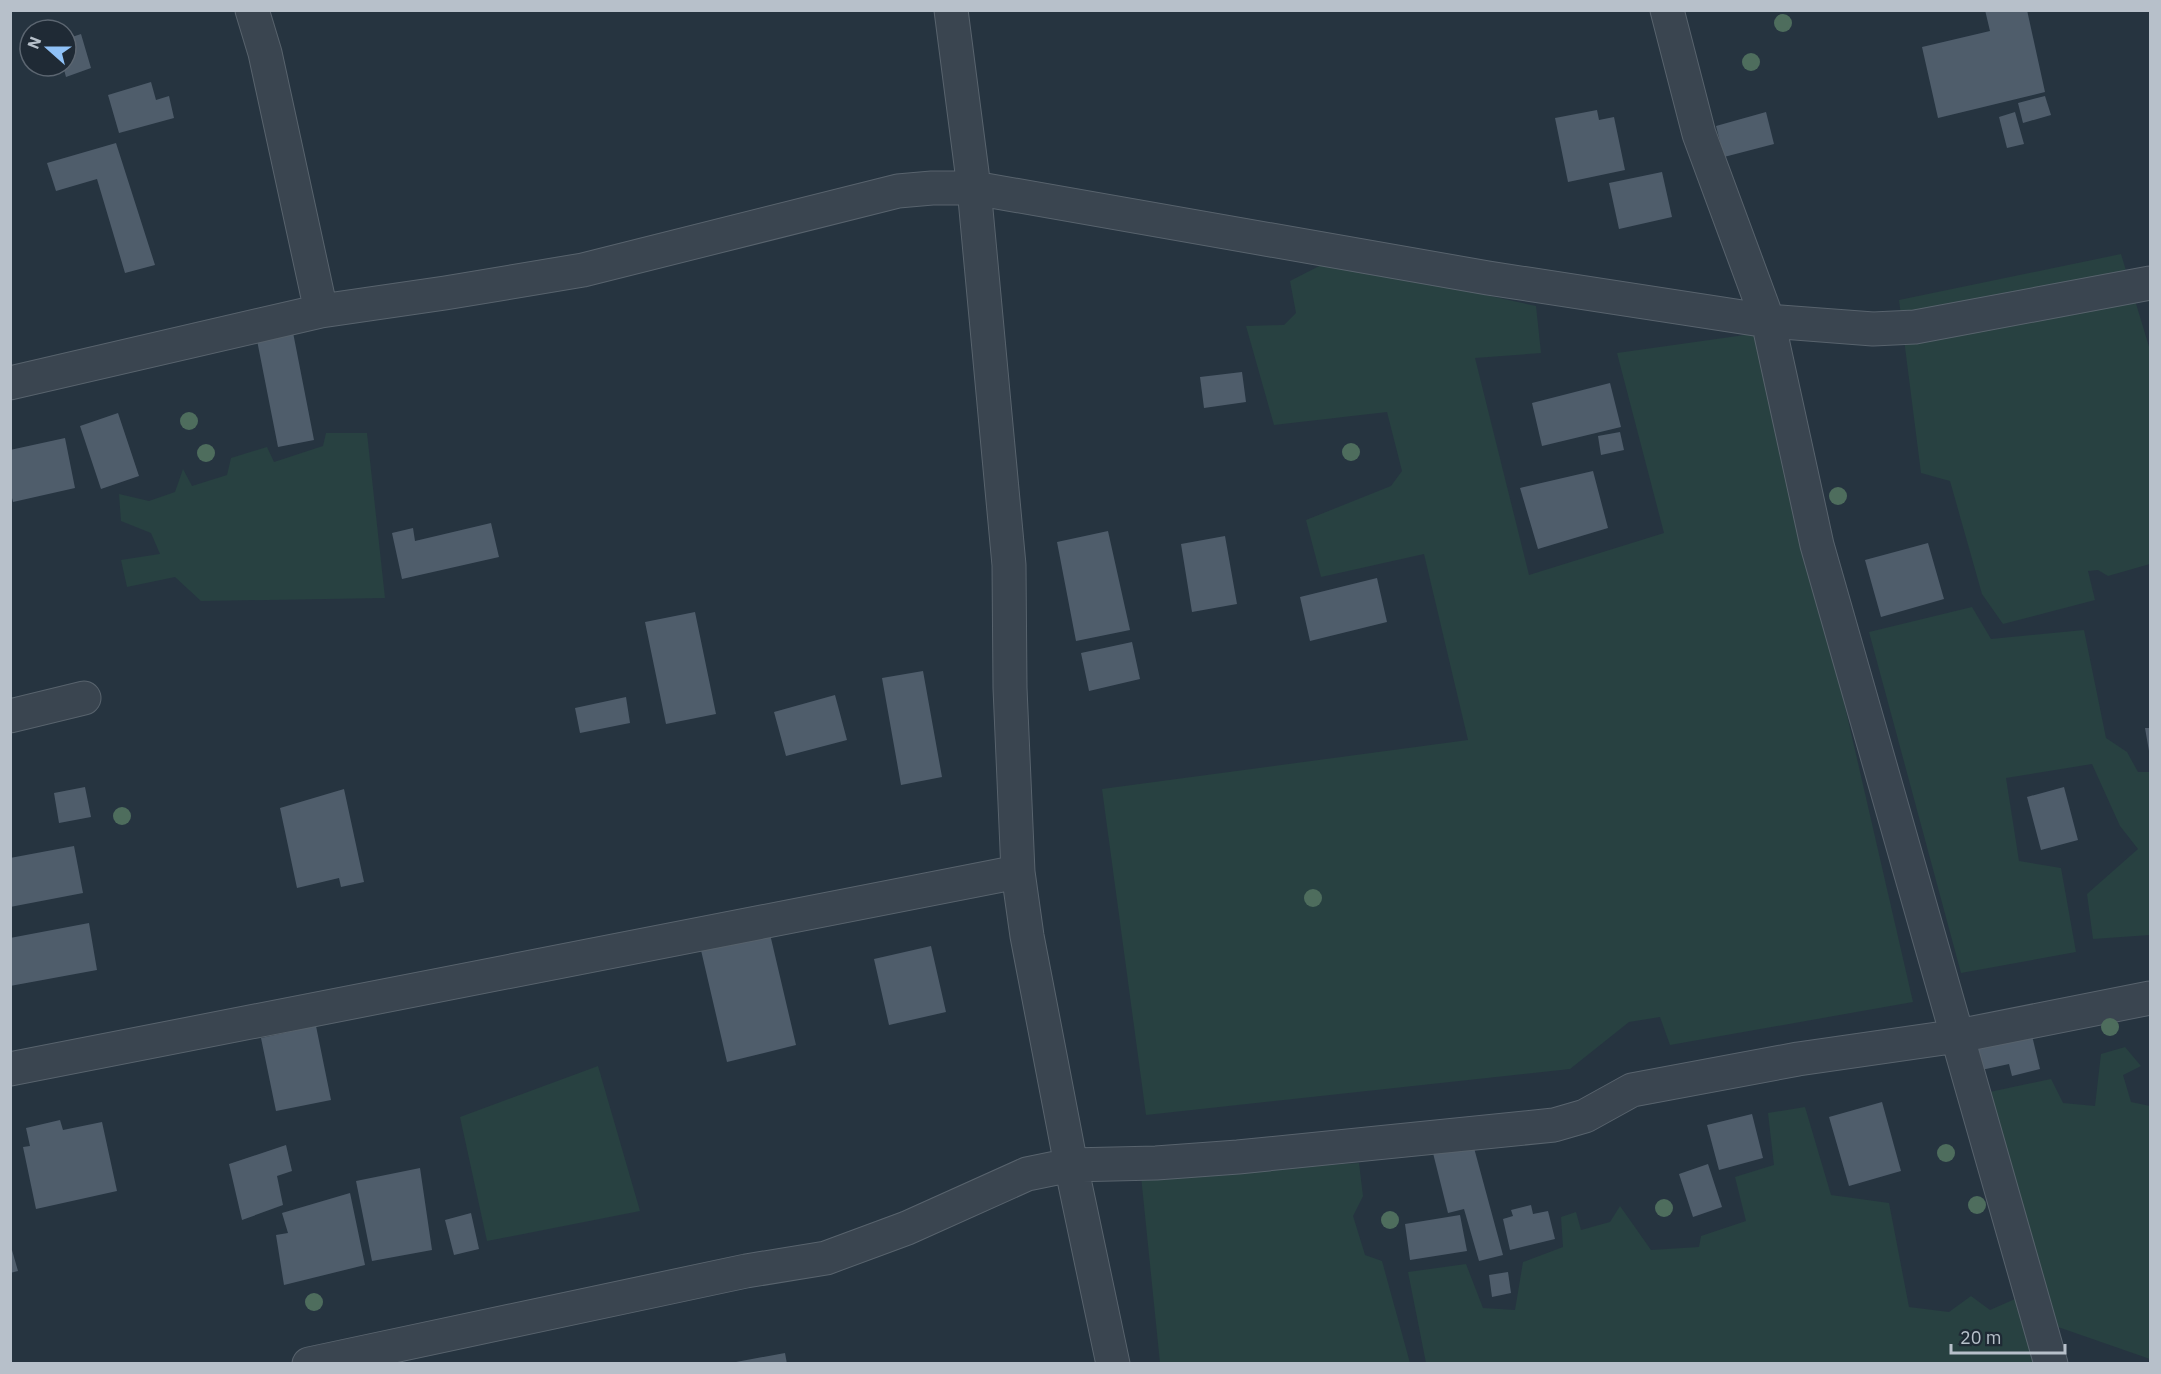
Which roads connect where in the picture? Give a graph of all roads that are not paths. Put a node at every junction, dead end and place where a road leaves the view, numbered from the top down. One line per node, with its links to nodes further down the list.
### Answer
1 (252, 10): 6 (street)
2 (951, 10): 4 (street)
3 (1667, 10): 7 (street)
4 (974, 188): 6 (street); 7 (street); 11 (street)
5 (2151, 283): 7 (street)
6 (321, 311): 8 (street)
7 (1768, 321): 13 (street)
8 (10, 383)
9 (84, 698): 10 (street)
10 (10, 716)
11 (1018, 872): 14 (street); 15 (street)
12 (2151, 998): 13 (street)
13 (1958, 1036): 15 (street); 18 (street)
14 (10, 1069)
15 (1071, 1165): 16 (street); 17 (street)
16 (309, 1364)
17 (1113, 1364)
18 (2051, 1364)

